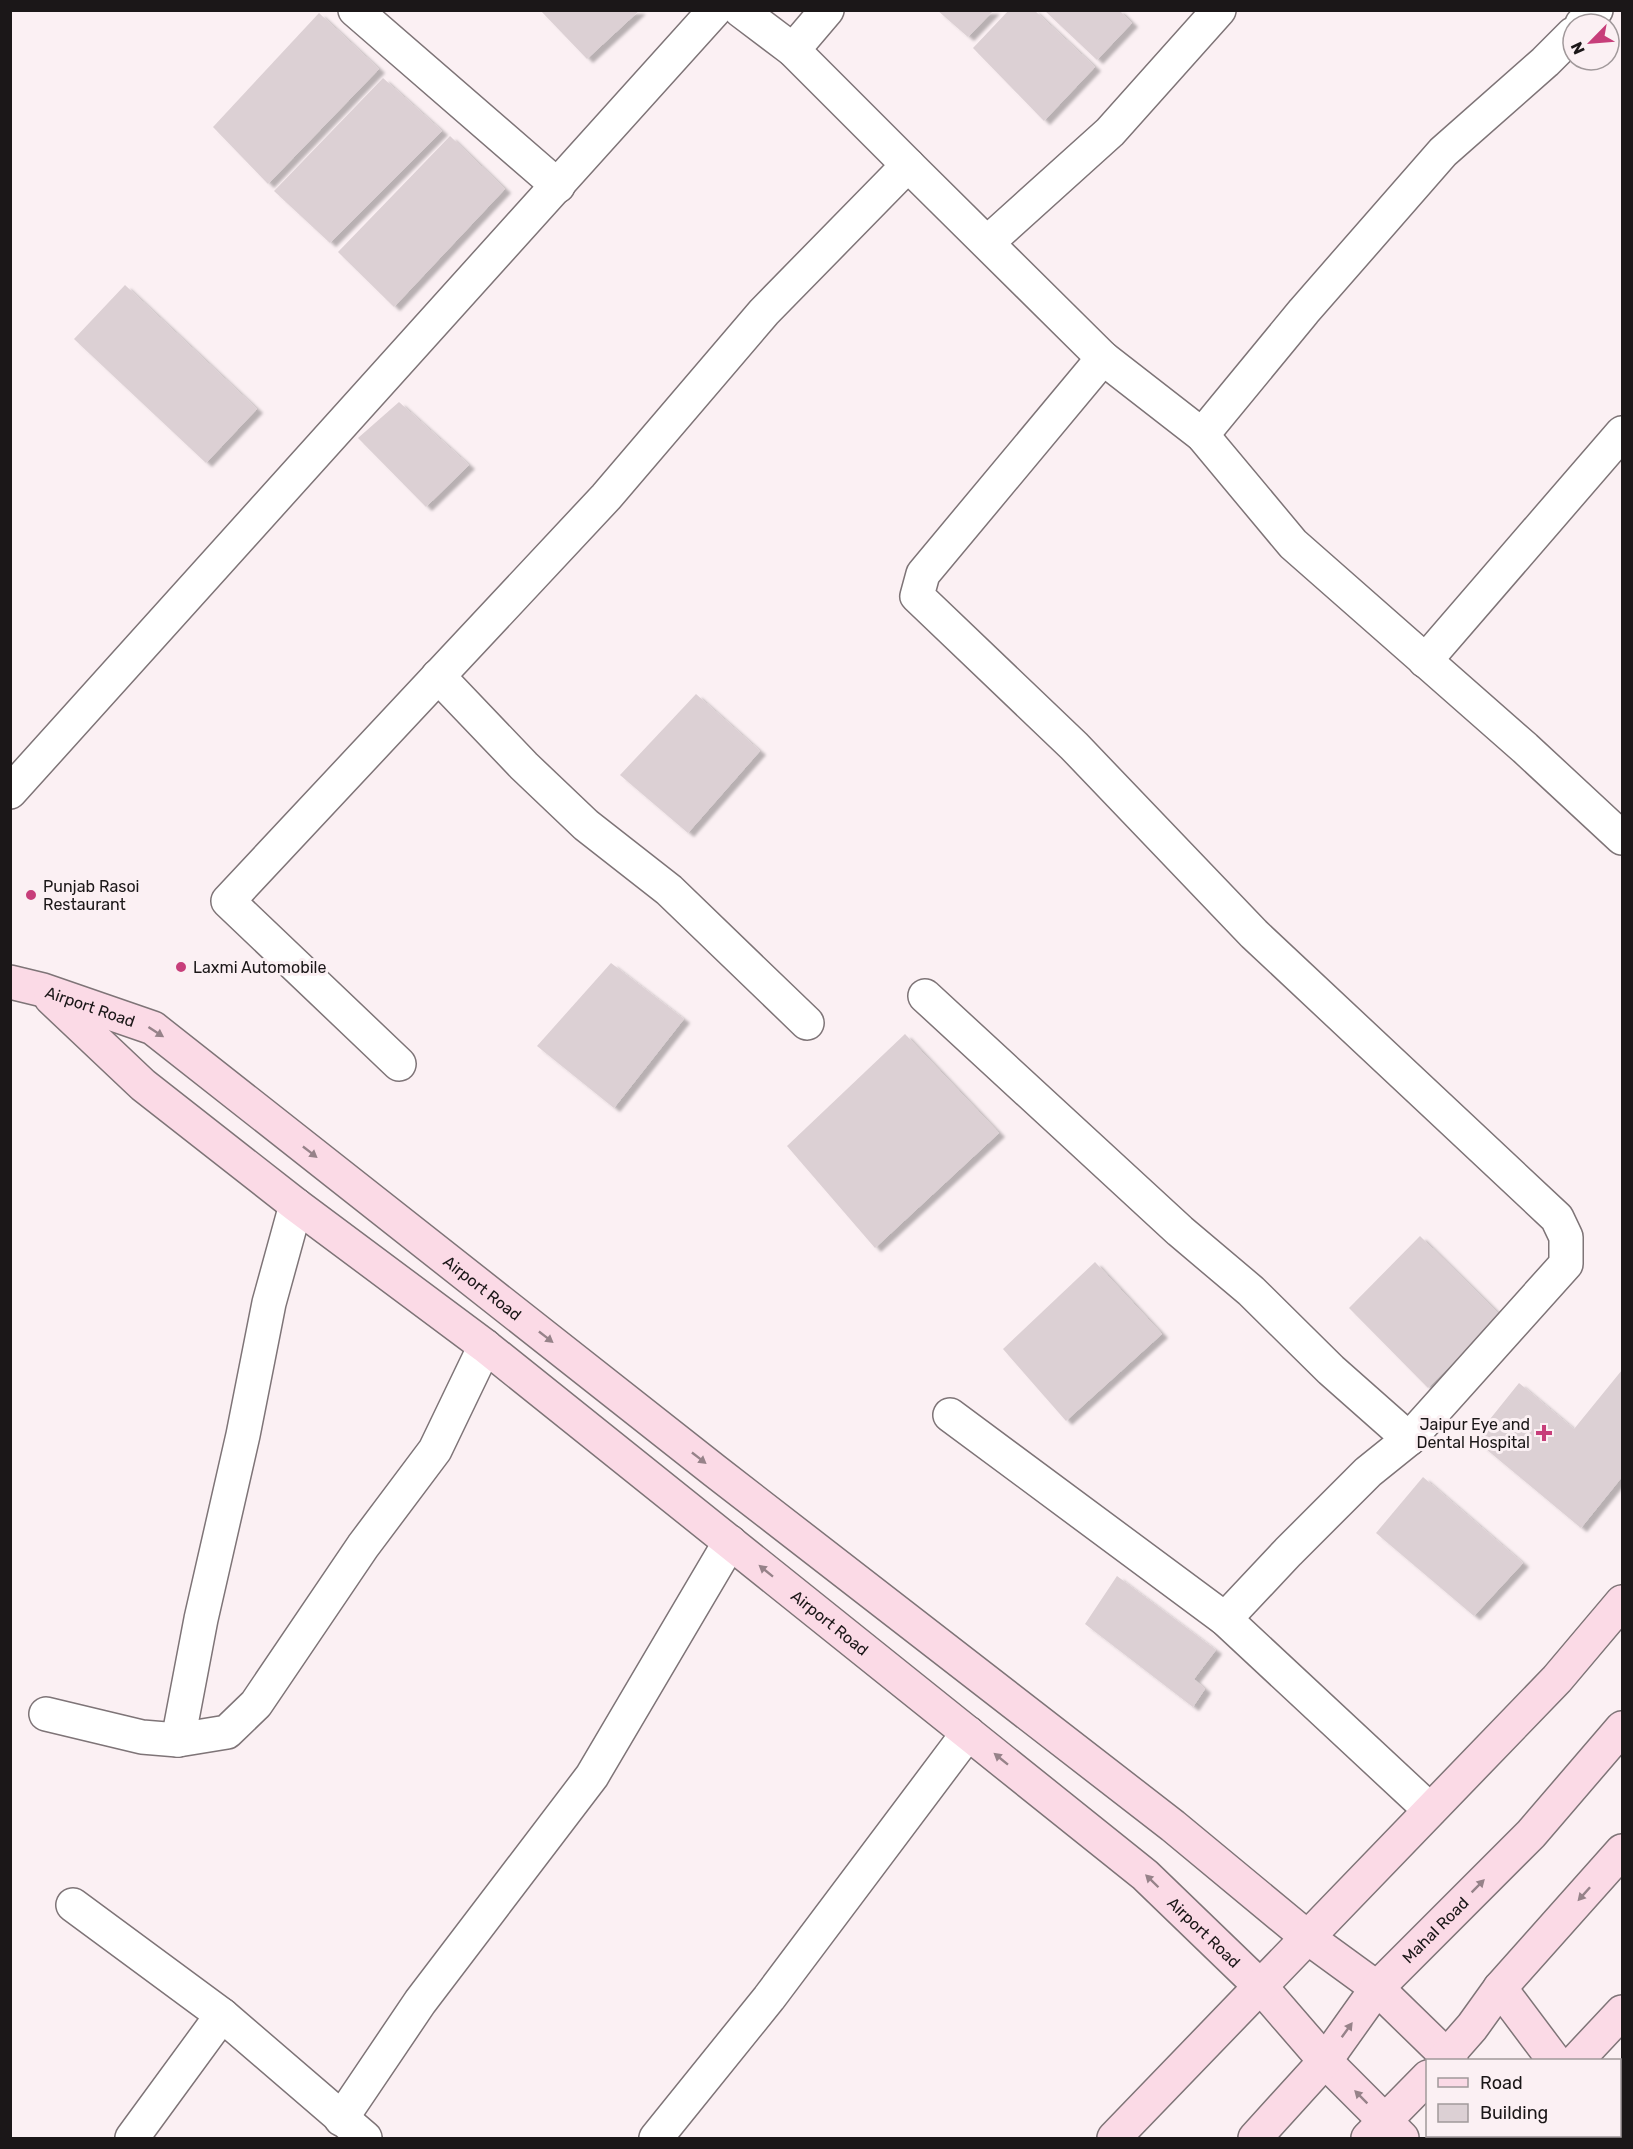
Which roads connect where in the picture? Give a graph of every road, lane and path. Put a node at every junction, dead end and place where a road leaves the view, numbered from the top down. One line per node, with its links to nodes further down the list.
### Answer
1 (355, 10): 9 (street)
2 (715, 10): 9 (street)
3 (740, 10): 7 (street)
4 (827, 10): 7 (street)
5 (1219, 10): 10 (street)
6 (1561, 46): 13 (street)
7 (792, 50): 8 (street)
8 (908, 165): 10 (street); 15 (street)
9 (558, 186): 16 (street)
10 (988, 242): 11 (street)
11 (1103, 358): 13 (street); 26 (street)
12 (1623, 433): 14 (street)
13 (1202, 435): 14 (street)
14 (1425, 661): 17 (street)
15 (438, 676): 21 (street); 22 (street)
16 (10, 792)
17 (1623, 838)
18 (10, 982): 19 (street)
19 (43, 990): 23 (street, Airport Road); 37 (street, Airport Road, one-way to 37)
20 (925, 996): 26 (street)
21 (807, 1023)
22 (399, 1064)
23 (296, 1205): 24 (street, Airport Road); 33 (street)
24 (485, 1346): 27 (street, Airport Road); 33 (street)
25 (950, 1415): 29 (street)
26 (1409, 1439): 29 (street)
27 (730, 1542): 32 (street, Airport Road, one-way to 27); 49 (street)
28 (1623, 1602): 34 (street)
29 (1226, 1619): 34 (street)
30 (46, 1714): 33 (street)
31 (1623, 1728): 39 (street, Mahal Road, one-way to 31)
32 (968, 1733): 38 (street, Airport Road, one-way to 32); 52 (street)
33 (178, 1740)
34 (1430, 1810): 37 (street)
35 (1623, 1851): 40 (street, one-way to 40)
36 (73, 1905): 42 (street)
37 (1307, 1937): 38 (street); 39 (street, Airport Road)
38 (1261, 1987): 47 (street, Airport Road); 53 (street)
39 (1377, 1988): 43 (street, Airport Road); 47 (street, Mahal Road, one-way to 39)
40 (1500, 1988): 44 (street); 45 (street)
41 (1623, 2012): 46 (street)
42 (222, 2015): 49 (street); 51 (street)
43 (1438, 2059)
44 (1446, 2059)
45 (1553, 2059)
46 (1578, 2059)
47 (1325, 2061): 50 (street, Airport Road, one-way to 47); 54 (street, Mahal Road)
48 (1426, 2083): 50 (street)
49 (353, 2129)
50 (1385, 2132)
51 (132, 2139)
52 (656, 2139)
53 (1114, 2139)
54 (1255, 2139)

